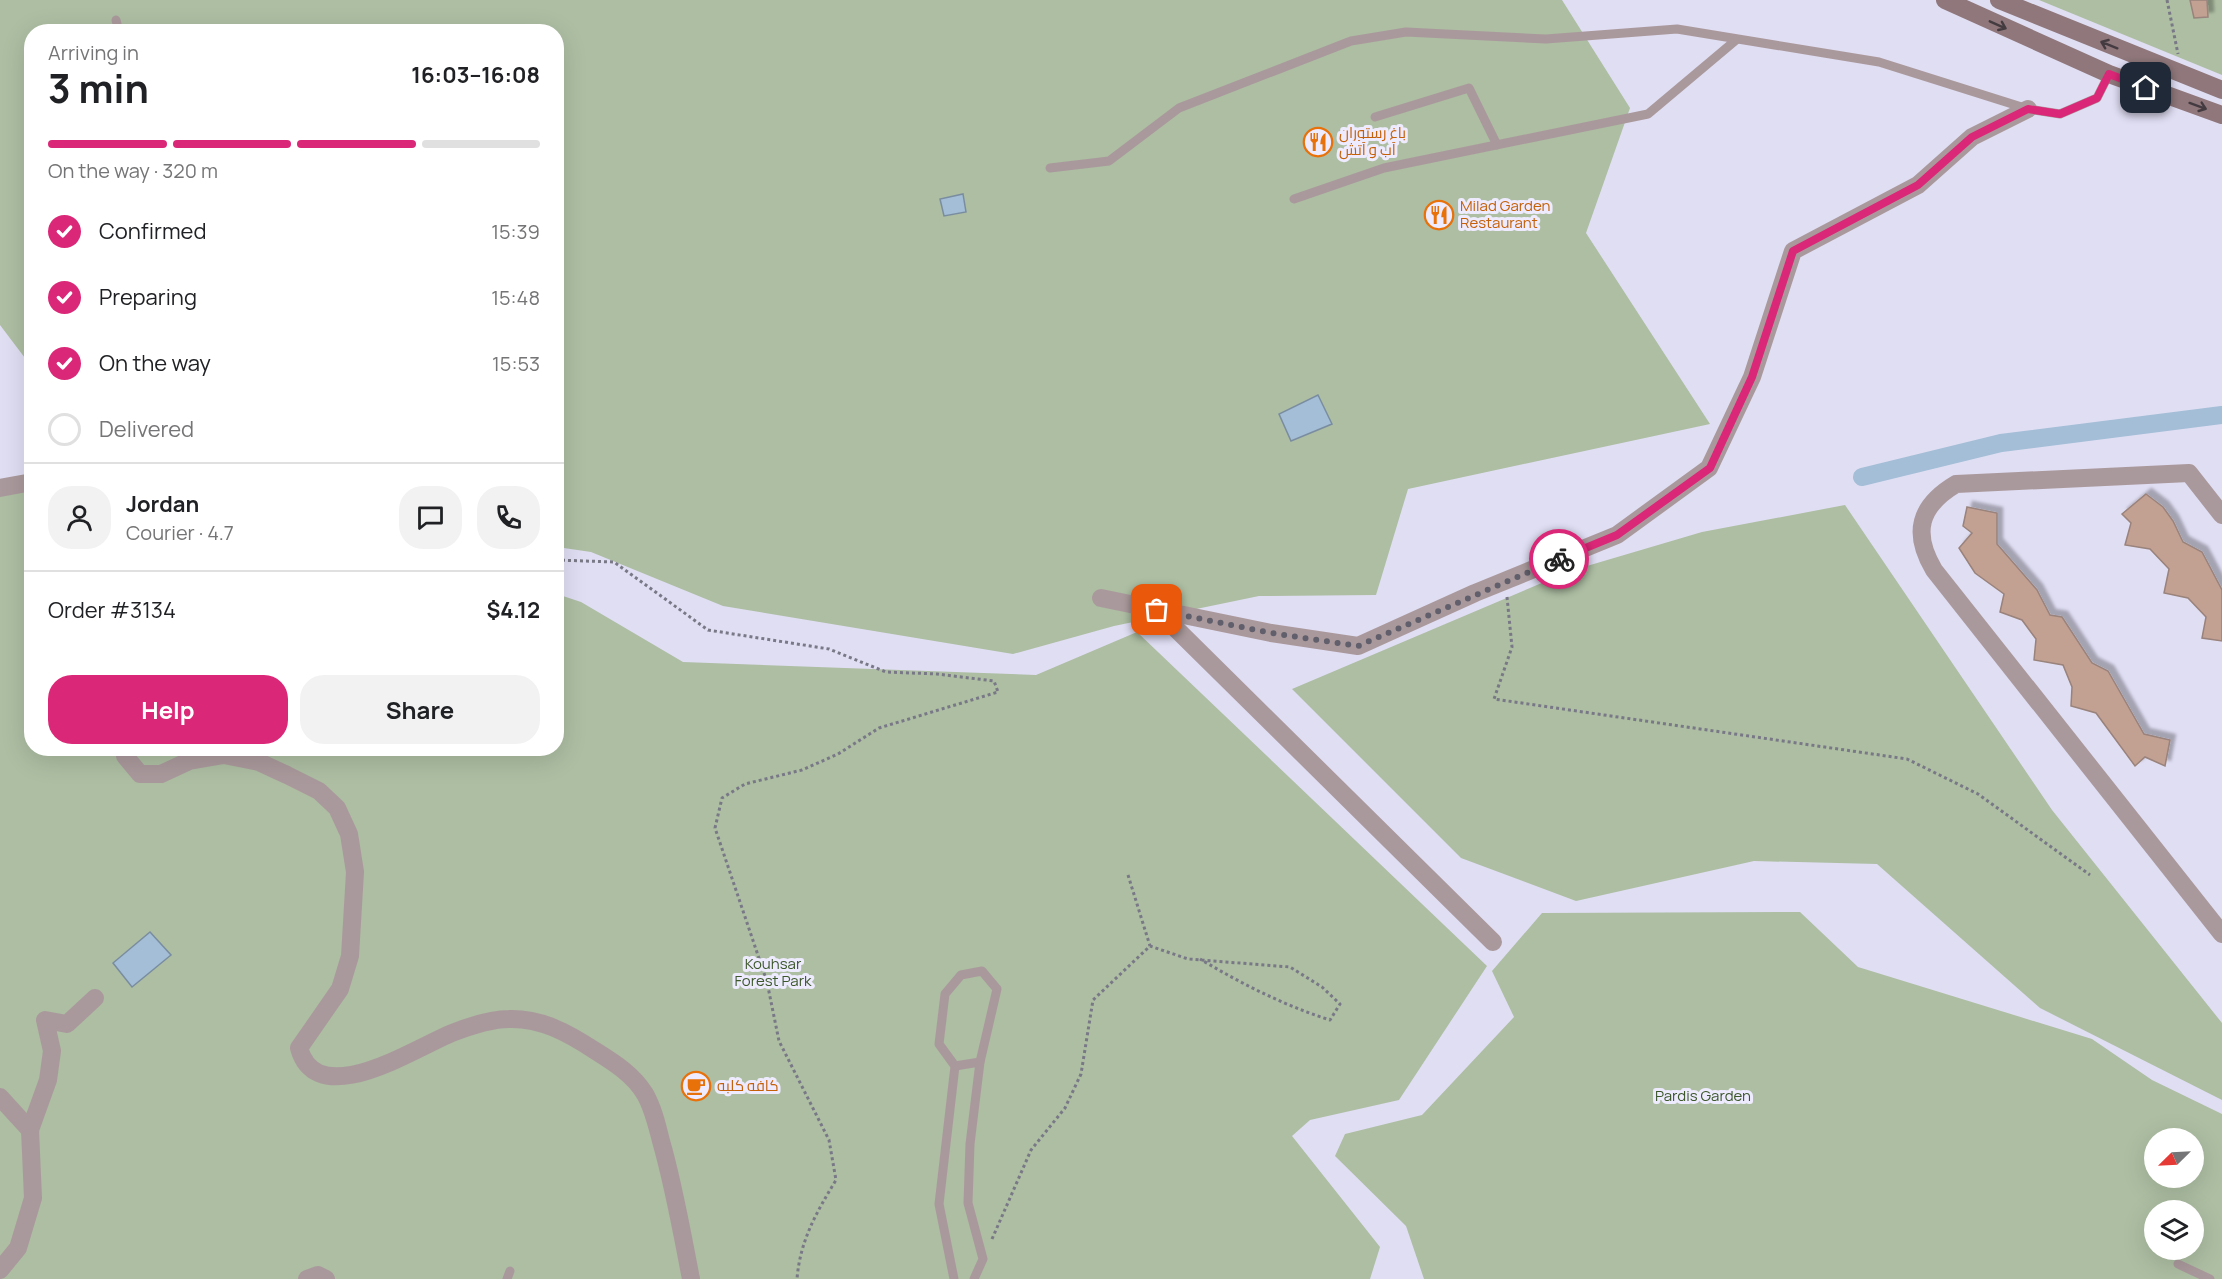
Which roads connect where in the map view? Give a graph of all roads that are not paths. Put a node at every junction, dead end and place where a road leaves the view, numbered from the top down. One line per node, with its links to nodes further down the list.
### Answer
1 (1945, 0): 6 (street, one-way to 6)
2 (1999, 0): 7 (street, one-way to 2)
3 (116, 20): 4 (lane)
4 (117, 24)
5 (1736, 40): 8 (lane); 11 (lane); 12 (lane)
6 (2109, 74): 8 (lane); 9 (street, one-way to 9)
7 (2222, 90)
8 (2028, 109): 18 (street)
9 (2222, 115)
10 (1375, 117): 11 (lane)
11 (1497, 145): 13 (lane)
12 (1050, 168)
13 (1294, 199)
14 (24, 484): 15 (street)
15 (0, 488)
16 (2222, 514): 22 (street)
17 (1101, 598): 18 (street)
18 (1157, 610): 23 (street)
19 (125, 756): 20 (street)
20 (218, 756)
21 (229, 756): 33 (street)
22 (2222, 934)
23 (1493, 942)
24 (95, 998): 28 (street)
25 (980, 1062): 26 (lane); 26 (lane); 35 (lane)
26 (955, 1066): 34 (lane)
27 (0, 1097): 28 (street)
28 (30, 1130): 30 (street)
29 (2178, 1264): 36 (lane)
30 (0, 1270)
31 (307, 1279): 32 (street)
32 (326, 1279)
33 (691, 1279)
34 (954, 1279)
35 (974, 1279)
36 (2210, 1279)

